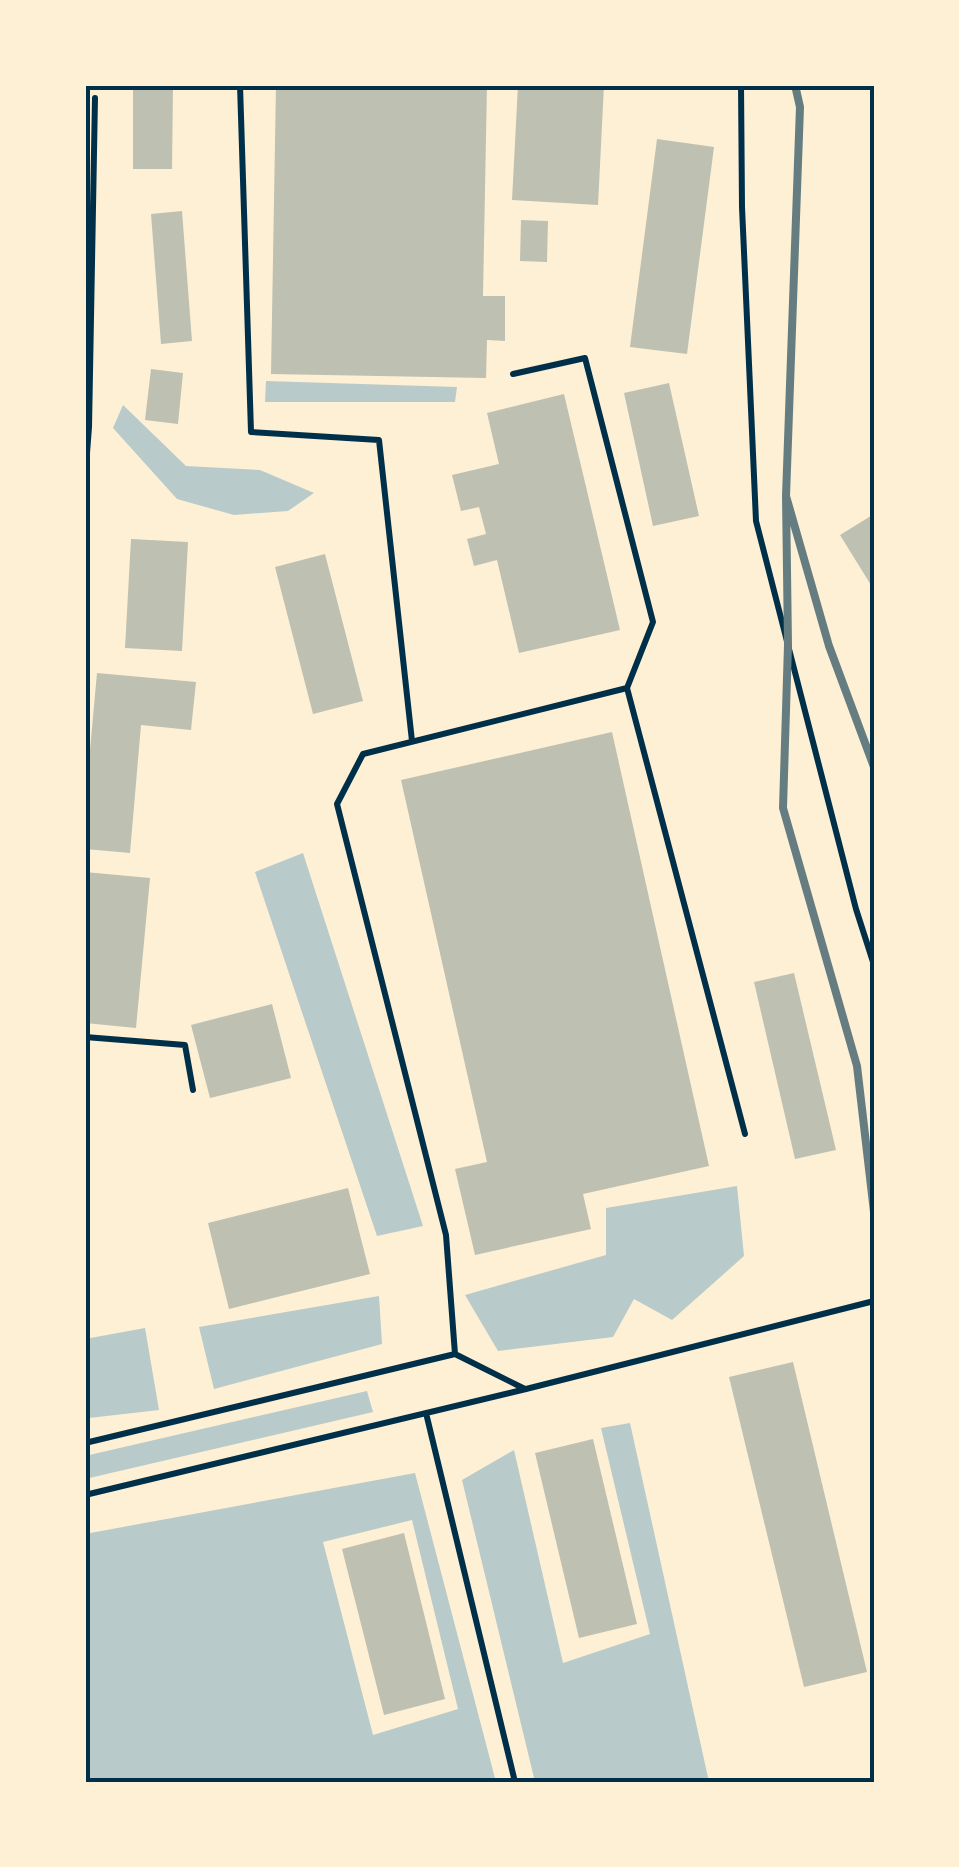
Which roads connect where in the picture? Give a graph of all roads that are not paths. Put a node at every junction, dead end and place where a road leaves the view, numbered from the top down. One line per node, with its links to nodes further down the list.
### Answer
1 (240, 85): 7 (lane)
2 (741, 85): 8 (lane)
3 (95, 98): 5 (lane)
4 (512, 374): 6 (lane)
5 (85, 479)
6 (628, 688): 7 (lane); 11 (lane)
7 (412, 741): 13 (lane)
8 (874, 964)
9 (85, 1037): 10 (lane)
10 (193, 1090)
11 (745, 1134)
12 (874, 1301): 14 (lane)
13 (455, 1354): 14 (lane); 16 (lane)
14 (526, 1389): 15 (lane)
15 (426, 1413): 17 (lane); 18 (lane)
16 (85, 1443)
17 (85, 1494)
18 (515, 1782)

